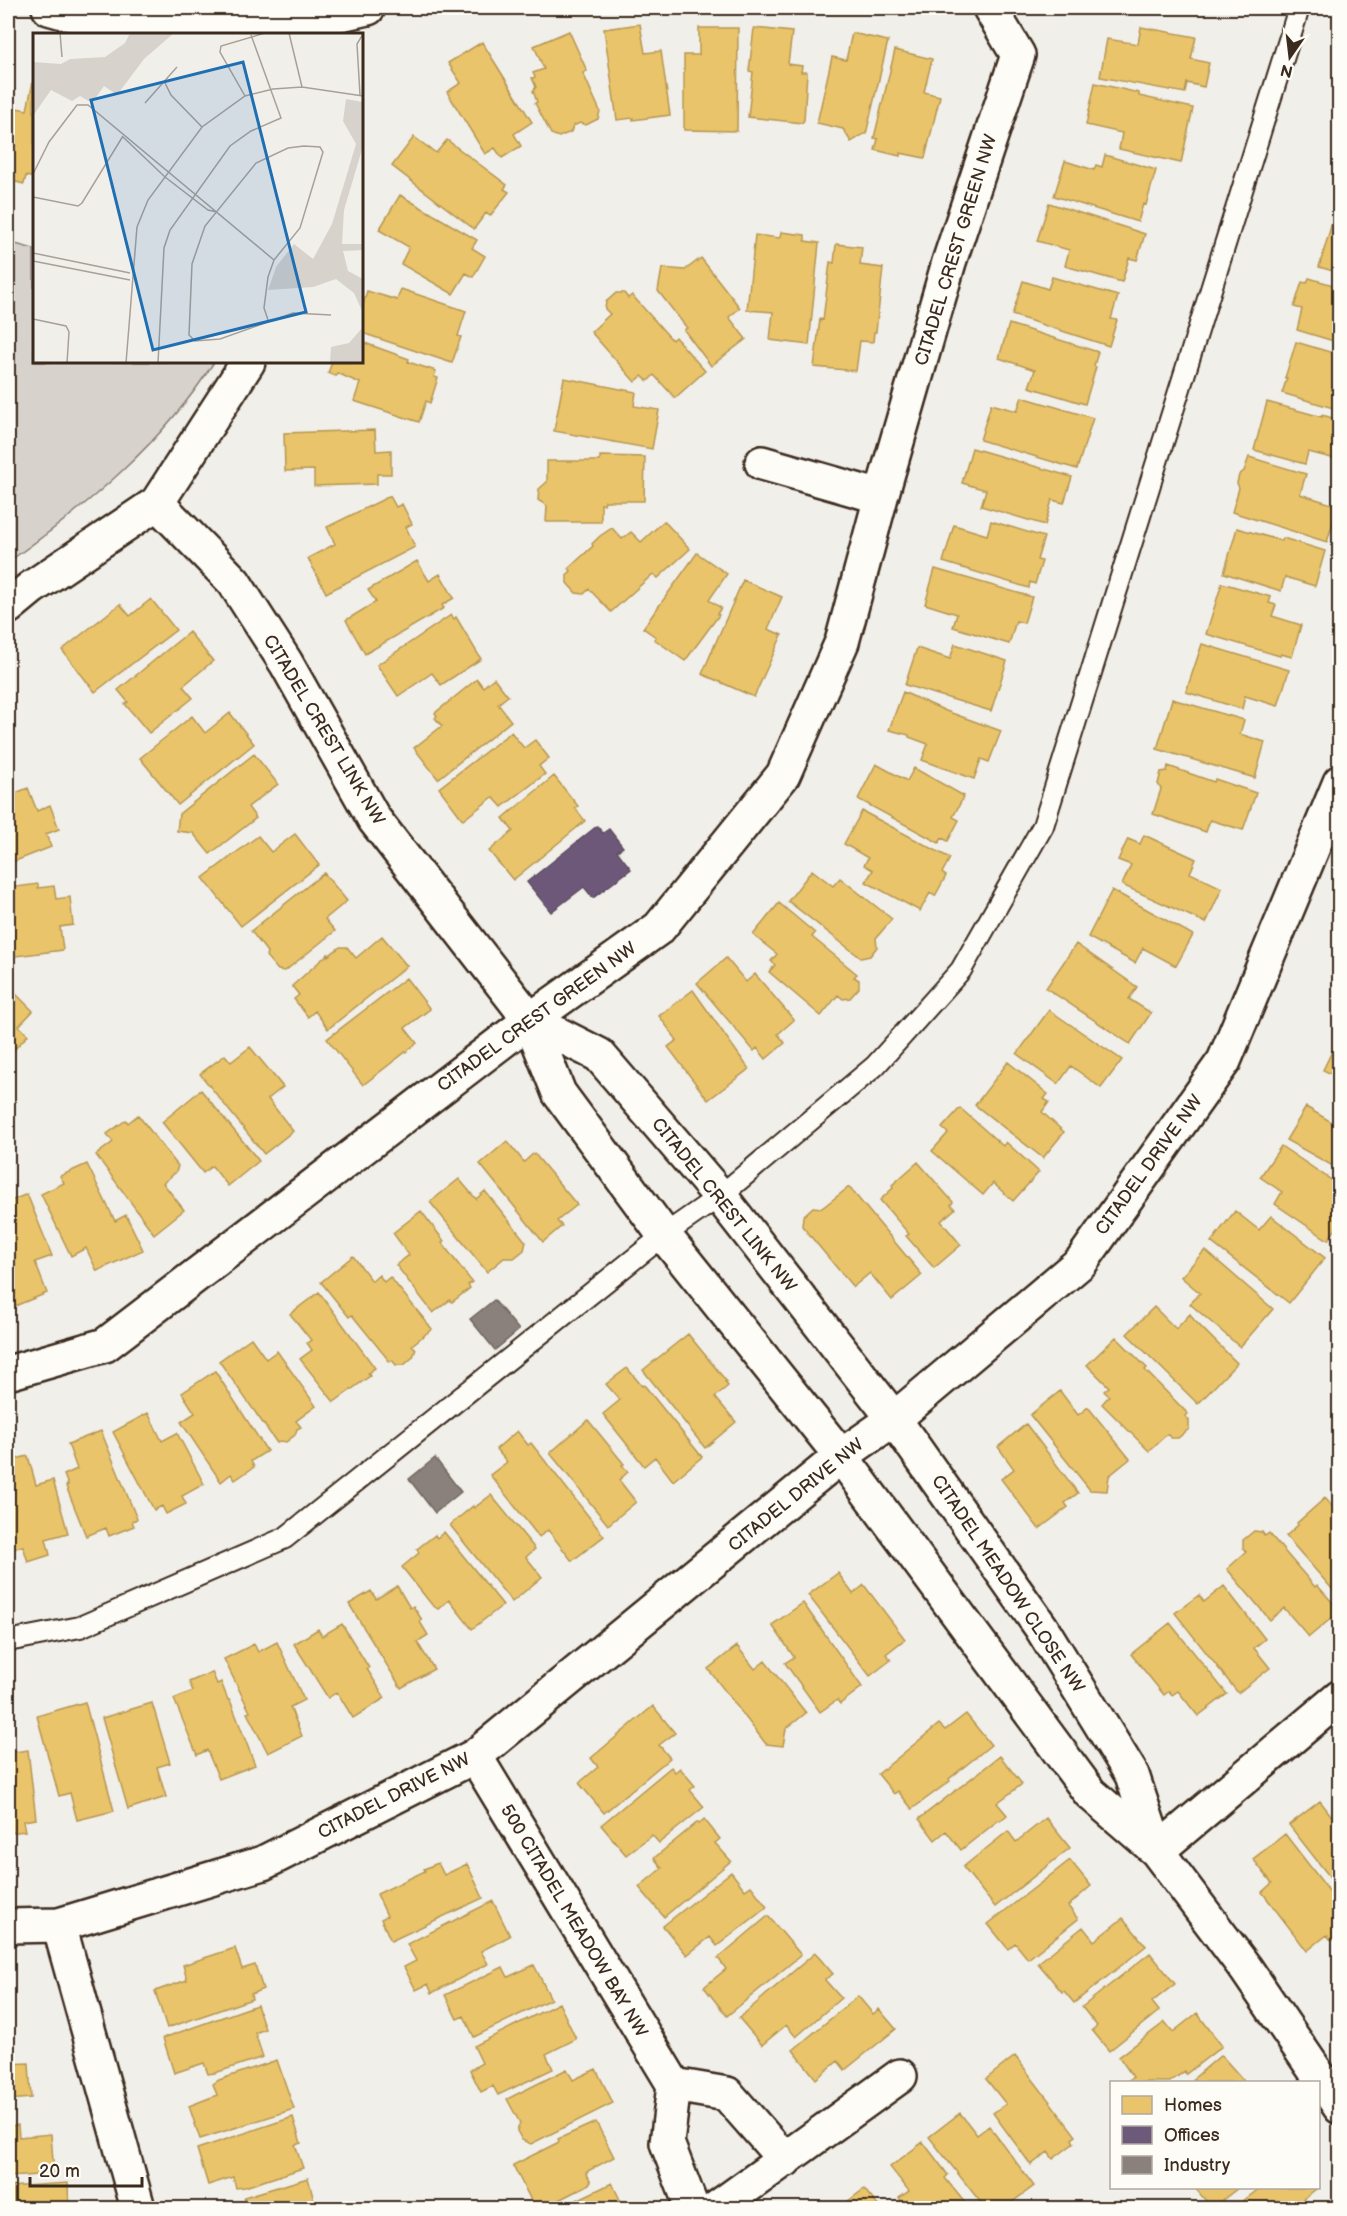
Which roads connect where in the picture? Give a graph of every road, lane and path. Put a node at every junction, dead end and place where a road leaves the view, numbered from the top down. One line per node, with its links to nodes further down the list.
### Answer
1 (49, 8): 5 (street)
2 (368, 8): 5 (street)
3 (990, 8): 8 (street, CITADEL CREST GREEN NW)
4 (1299, 8): 13 (lane)
5 (329, 26)
6 (248, 363): 9 (street)
7 (762, 463): 8 (street)
8 (881, 497): 12 (street, CITADEL CREST GREEN NW)
9 (157, 502): 10 (street); 12 (street, CITADEL CREST LINK NW)
10 (8, 607)
11 (1340, 782): 16 (street, CITADEL DRIVE NW)
12 (530, 1020): 13 (street, CITADEL CREST LINK NW); 14 (street, CITADEL CREST LINK NW); 15 (street, CITADEL CREST GREEN NW)
13 (720, 1196): 14 (lane); 16 (street, CITADEL CREST LINK NW)
14 (664, 1235): 17 (street, CITADEL CREST LINK NW); 18 (lane)
15 (8, 1373)
16 (894, 1419): 17 (street, CITADEL DRIVE NW); 21 (street, CITADEL MEADOW CLOSE NW)
17 (842, 1456): 20 (street, CITADEL DRIVE NW); 21 (street, CITADEL MEADOW CLOSE NW)
18 (8, 1641)
19 (1340, 1697): 21 (street)
20 (475, 1756): 22 (street, CITADEL DRIVE NW); 25 (street, 500 CITADEL MEADOW BAY NW)
21 (1157, 1851): 26 (street, CITADEL MEADOW CLOSE NW)
22 (58, 1925): 23 (street, CITADEL DRIVE NW); 28 (street)
23 (8, 1926)
24 (900, 2076): 27 (street)
25 (674, 2085): 27 (street); 29 (street)
26 (1340, 2107)
27 (785, 2160): 30 (street)
28 (138, 2208)
29 (692, 2208)
30 (717, 2208)

